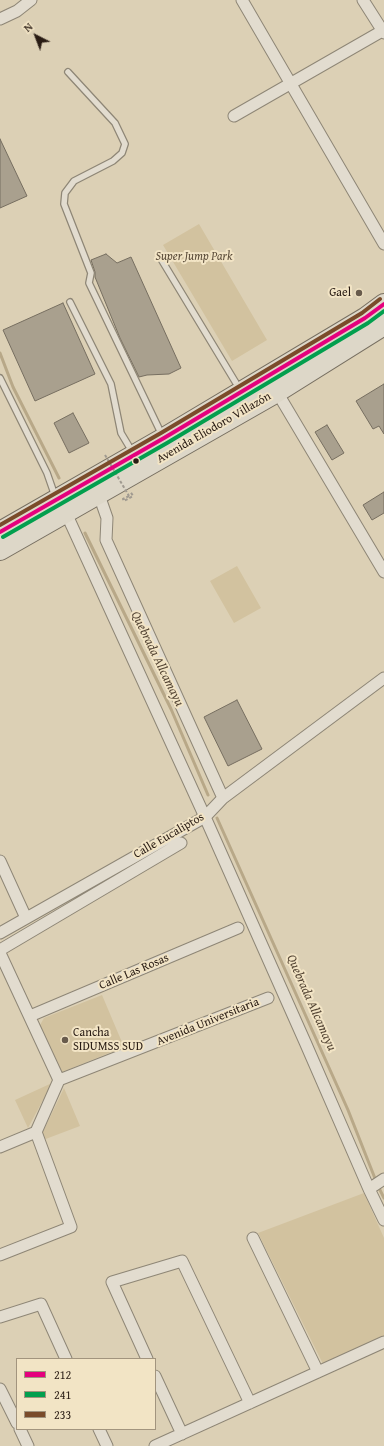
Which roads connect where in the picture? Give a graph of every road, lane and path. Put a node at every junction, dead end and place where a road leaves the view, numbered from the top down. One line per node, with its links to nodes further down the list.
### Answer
1 (31, 0): 4 (street)
2 (242, 0): 7 (street)
3 (363, 0): 5 (street)
4 (0, 19)
5 (383, 31): 7 (street)
6 (68, 72): 17 (lane)
7 (291, 84): 8 (street); 9 (street)
8 (234, 116)
9 (384, 244)
10 (161, 259): 15 (lane)
11 (70, 302): 19 (lane)
12 (384, 304): 15 (highway, Avenida Eliodoro Villazón)
13 (384, 325): 16 (highway, Avenida Eliodoro Villazón)
14 (0, 378): 22 (lane)
15 (242, 392): 17 (highway, Avenida Eliodoro Villazón)
16 (277, 392): 20 (highway, Avenida Eliodoro Villazón); 25 (street)
17 (164, 438): 19 (highway, Avenida Eliodoro Villazón)
18 (105, 455): 21 (path, bridge)
19 (134, 455): 22 (highway, Avenida Eliodoro Villazón)
20 (99, 495): 22 (highway, Avenida Eliodoro Villazón); 27 (street)
21 (133, 496)
22 (61, 506): 23 (highway, Avenida Eliodoro Villazón); 24 (highway, Avenida Eliodoro Villazón); 28 (street)
23 (0, 532)
24 (0, 550)
25 (384, 572)
26 (384, 678): 27 (street, Calle Eucaliptos)
27 (223, 798): 28 (street, Calle Eucaliptos)
28 (205, 817): 31 (street, Calle Eucaliptos); 41 (street)
29 (181, 843): 34 (street, Calle Eucaliptos)
30 (0, 861): 31 (street)
31 (26, 918): 33 (street, Calle Eucaliptos)
32 (238, 928): 36 (street, Calle Las Rosas)
33 (0, 932)
34 (0, 951): 36 (street)
35 (268, 998): 37 (street, Avenida Universitaria)
36 (30, 1016): 37 (street)
37 (59, 1080): 38 (street)
38 (36, 1132): 39 (street); 44 (street)
39 (0, 1147)
40 (384, 1179): 41 (street)
41 (371, 1188): 42 (street)
42 (384, 1220)
43 (253, 1238): 49 (street)
44 (0, 1255)
45 (0, 1316): 47 (street)
46 (384, 1342): 49 (street)
47 (66, 1358)
48 (147, 1358): 52 (street)
49 (318, 1372): 52 (street)
50 (156, 1378): 56 (street)
51 (0, 1389): 53 (street)
52 (250, 1403): 56 (street)
53 (16, 1421)
54 (20, 1430): 57 (street)
55 (99, 1430): 58 (street)
56 (182, 1434): 59 (street)
57 (28, 1446)
58 (107, 1446)
59 (155, 1446)

